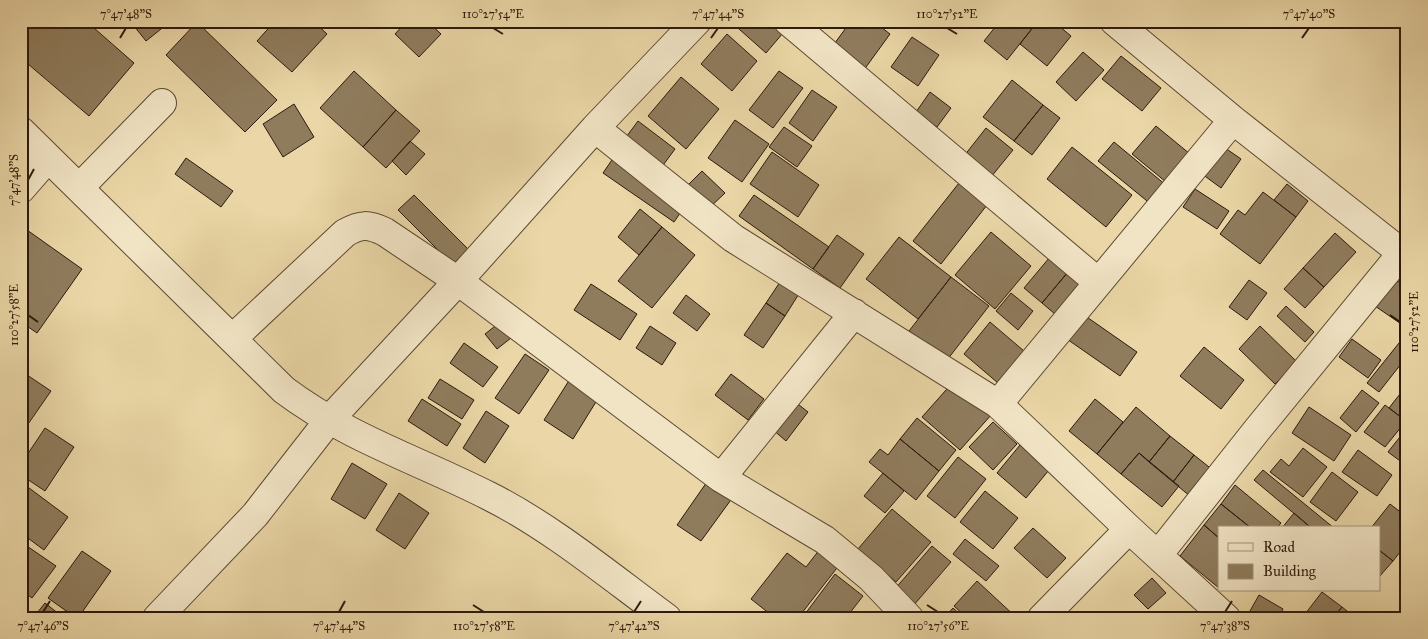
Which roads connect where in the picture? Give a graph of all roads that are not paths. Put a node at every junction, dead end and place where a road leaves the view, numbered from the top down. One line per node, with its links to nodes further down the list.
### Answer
1 (697, 21): 6 (street)
2 (788, 21): 13 (street)
3 (1114, 21): 5 (street)
4 (162, 103): 9 (street)
5 (1233, 120): 11 (street); 13 (street)
6 (595, 128): 12 (street); 14 (street)
7 (21, 131): 8 (street)
8 (48, 158): 9 (street); 10 (street)
9 (79, 188): 15 (street)
10 (21, 189)
11 (1404, 255): 20 (street)
12 (458, 282): 15 (street); 17 (street); 18 (street)
13 (1098, 282): 16 (street)
14 (854, 313): 16 (street); 18 (street)
15 (232, 339): 17 (street)
16 (998, 404): 19 (street)
17 (329, 420): 21 (street); 22 (street)
18 (721, 478): 23 (street)
19 (1129, 529): 20 (street); 24 (street)
20 (1158, 555): 25 (street)
21 (156, 618)
22 (667, 618)
23 (909, 618)
24 (1042, 618)
25 (1226, 618)

